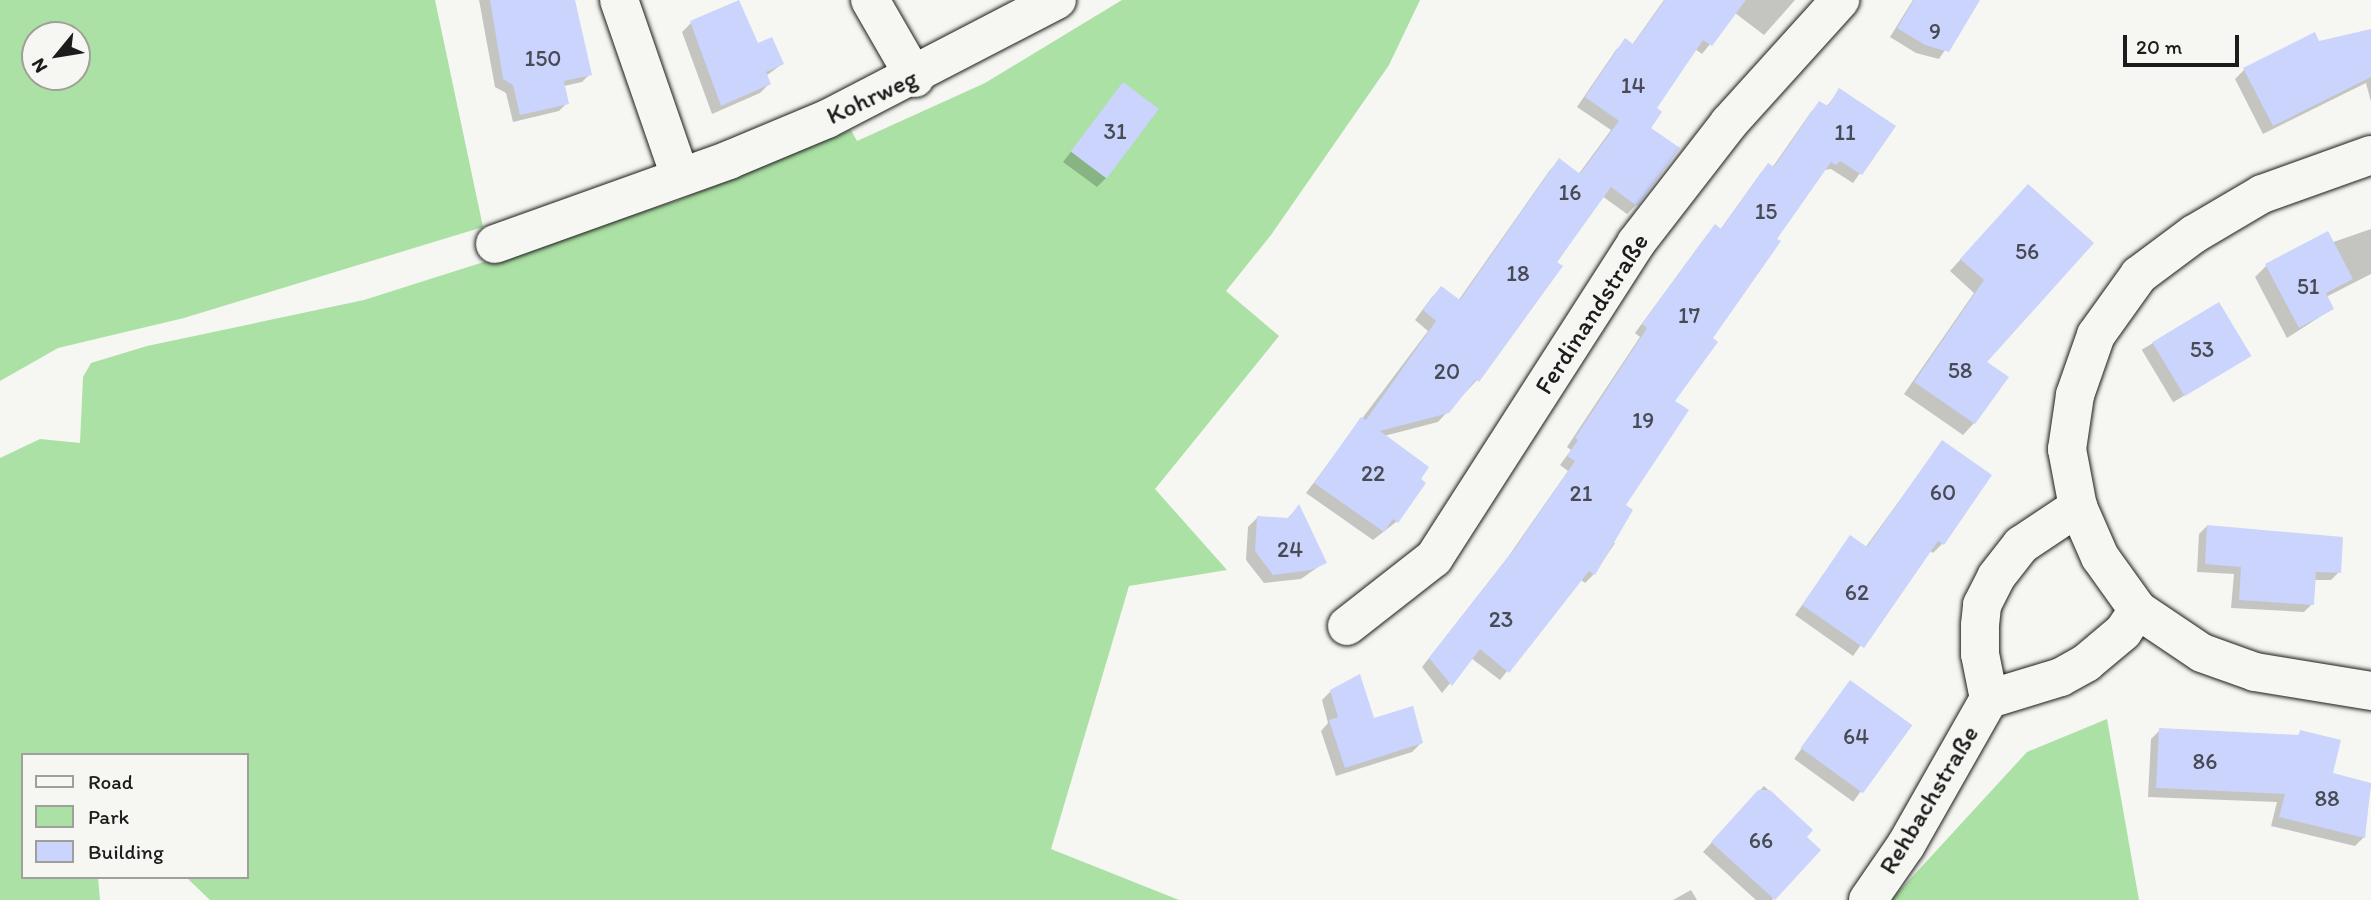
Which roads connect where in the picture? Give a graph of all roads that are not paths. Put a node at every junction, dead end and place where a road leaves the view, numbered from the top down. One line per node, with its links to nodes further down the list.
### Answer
1 (619, 0): 7 (street)
2 (870, 0): 5 (street)
3 (1057, 0): 5 (street, Kohrweg)
4 (1840, 0): 11 (street, Ferdinandstraße)
5 (915, 78): 7 (street, Kohrweg)
6 (2371, 155): 9 (street)
7 (680, 176): 8 (street, Kohrweg)
8 (495, 244)
9 (2078, 507): 10 (street); 13 (street, Rehbachstraße)
10 (2138, 610): 12 (street); 13 (street, Rehbachstraße)
11 (1347, 626)
12 (2371, 691)
13 (1989, 699): 14 (street, Rehbachstraße)
14 (1868, 900)

